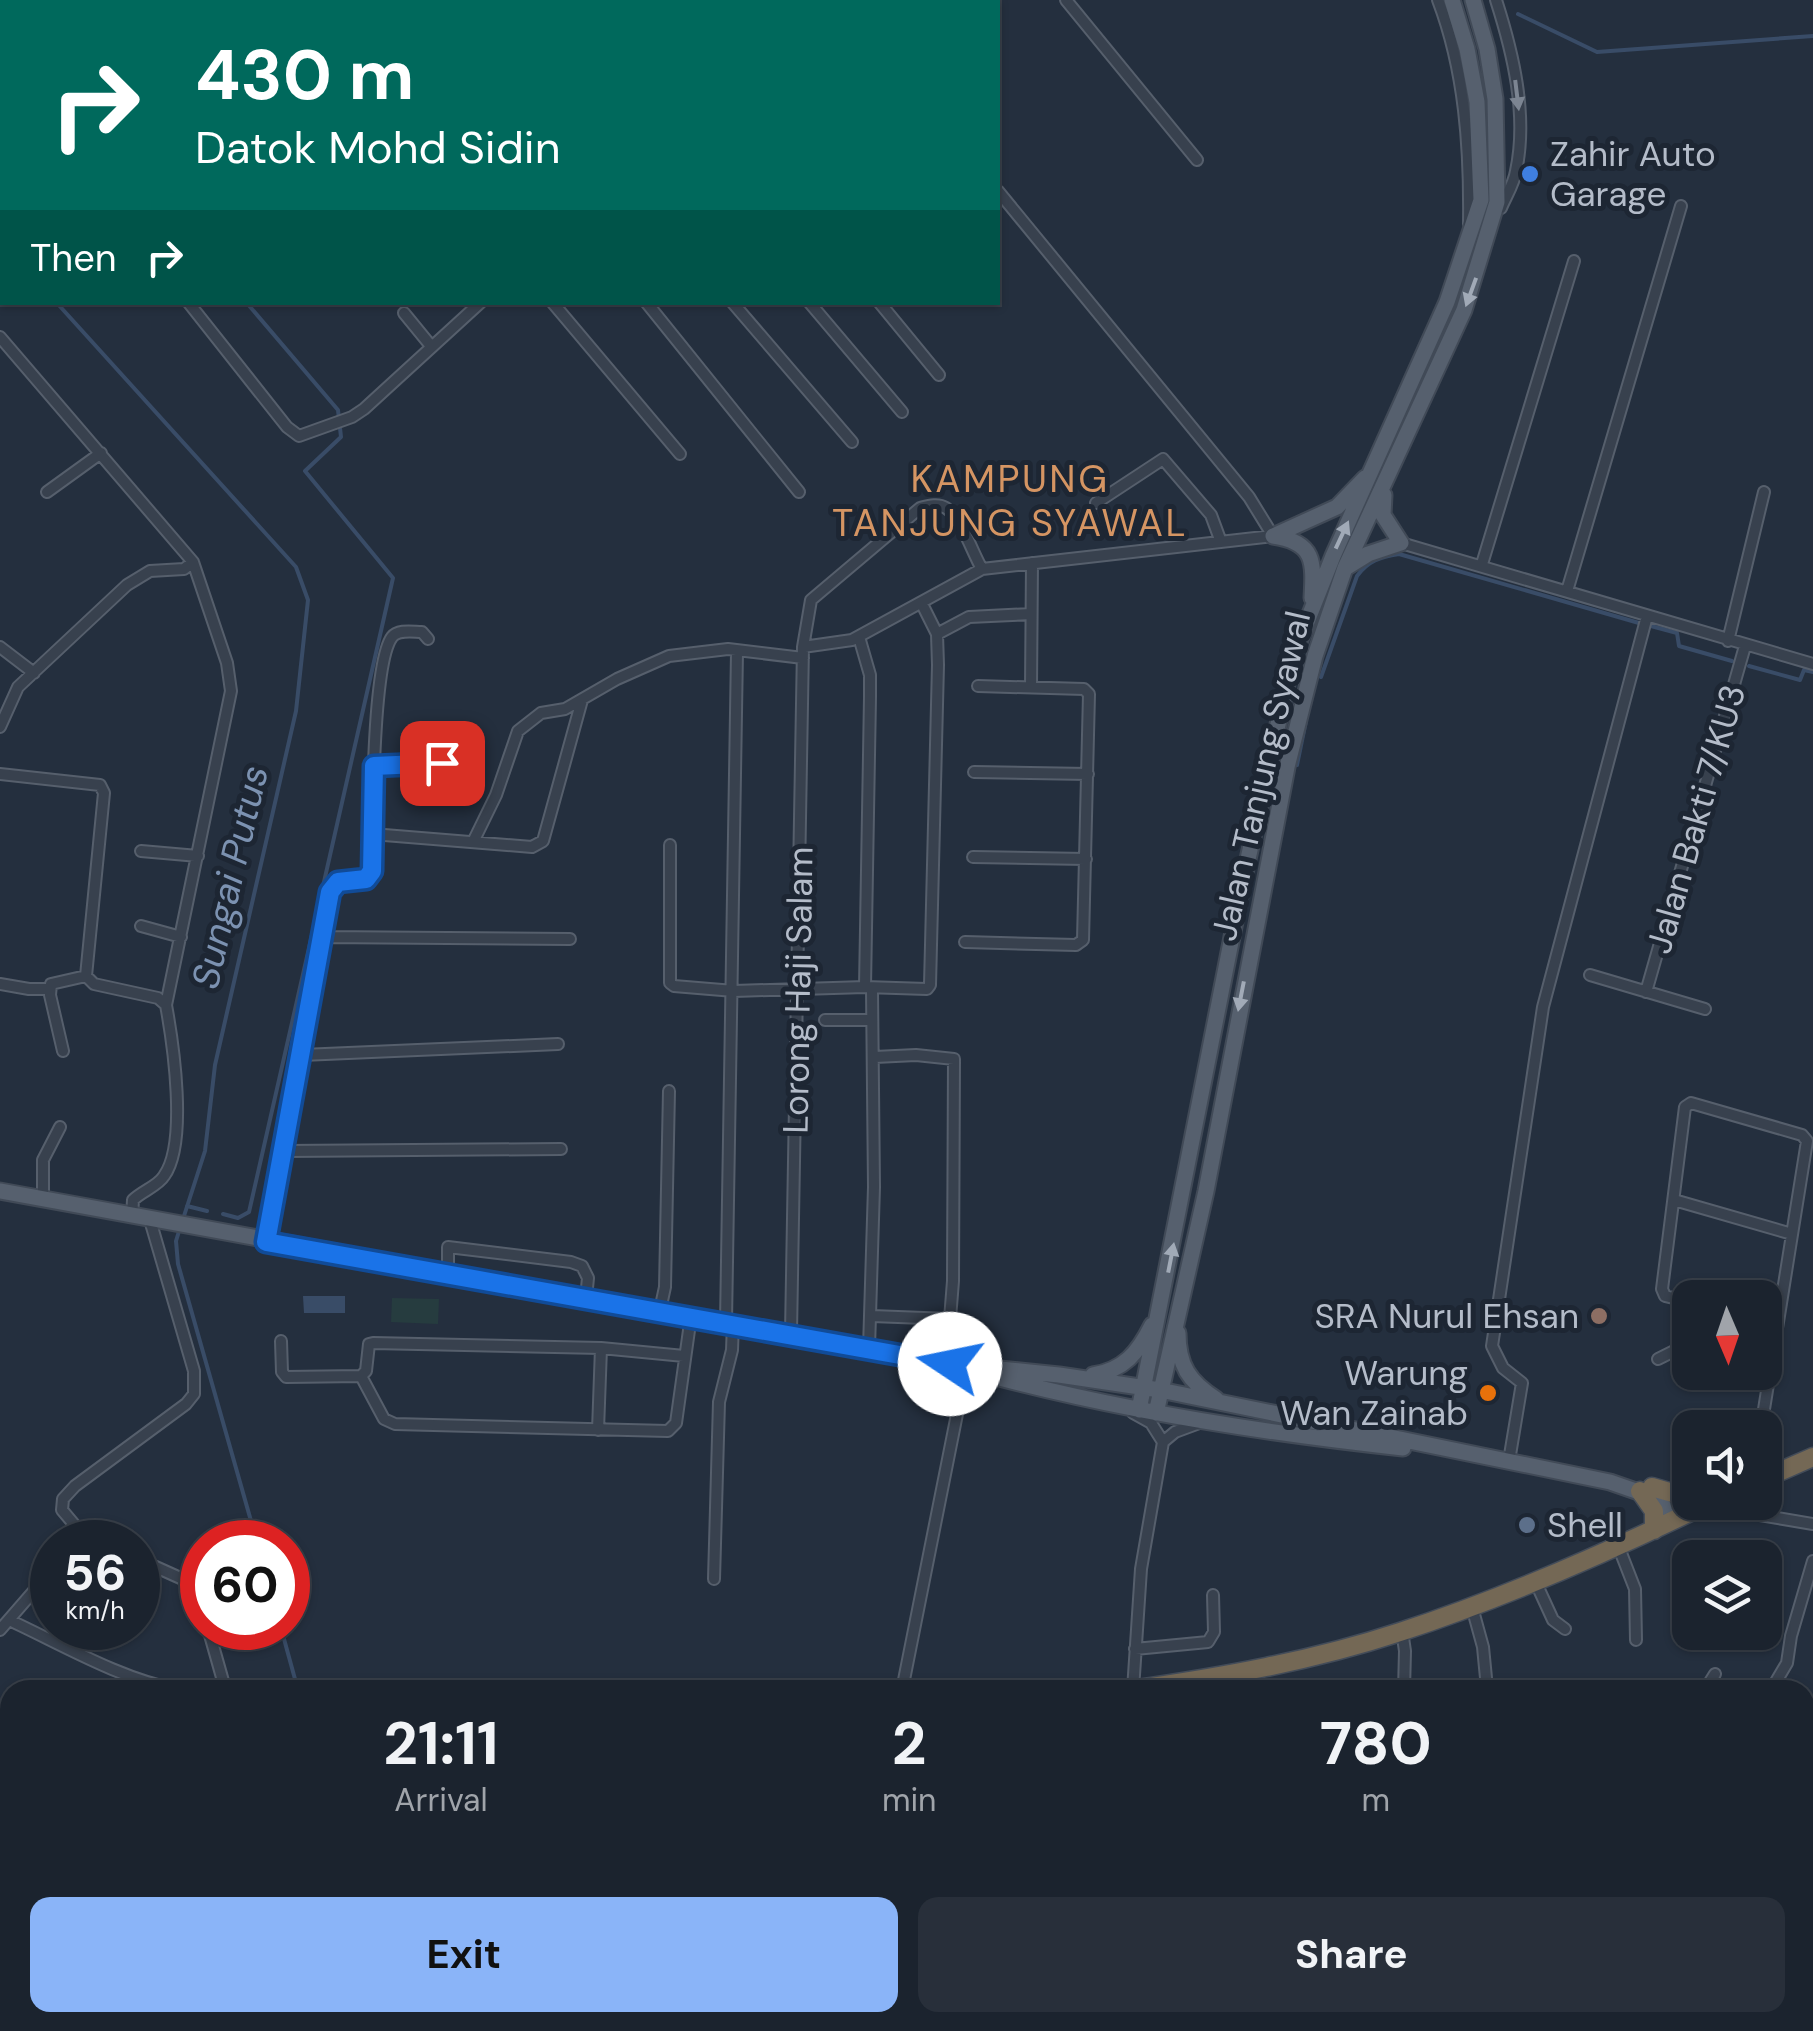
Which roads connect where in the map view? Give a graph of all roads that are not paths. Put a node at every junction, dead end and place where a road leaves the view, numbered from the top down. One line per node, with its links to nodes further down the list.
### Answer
1 (1066, 0): 6 (street)
2 (1438, 0): 11 (street)
3 (1452, 0): 7 (main road, Jalan Tanjung Syawal)
4 (1473, 0): 7 (main road, Jalan Tanjung Syawal)
5 (1496, 0): 10 (street, one-way to 10)
6 (1197, 160)
7 (1489, 162): 10 (main road, Jalan Tanjung Syawal); 11 (main road, Jalan Tanjung Syawal)
8 (1000, 193): 34 (street)
9 (1681, 206): 42 (street)
10 (1488, 236): 29 (main road, Jalan Tanjung Syawal, one-way to 29)
11 (1470, 240): 28 (main road, Jalan Tanjung Syawal)
12 (1574, 261): 39 (street)
13 (190, 305): 22 (street)
14 (478, 305): 22 (street)
15 (555, 305): 27 (street)
16 (648, 305): 31 (street)
17 (735, 305): 25 (street)
18 (811, 305): 24 (street)
19 (881, 305): 23 (street)
20 (404, 313): 22 (street)
21 (0, 338): 26 (street)
22 (431, 346)
23 (939, 375)
24 (902, 412)
25 (852, 442)
26 (101, 453): 30 (street); 37 (street)
27 (680, 454)
28 (1372, 472): 34 (main road); 44 (main road, Jalan Tanjung Syawal, one-way to 28)
29 (1384, 486): 36 (main road); 40 (main road, Jalan Tanjung Syawal)
30 (47, 492)
31 (799, 492)
32 (1764, 492): 50 (street)
33 (1096, 503): 35 (street)
34 (1273, 536): 35 (street); 44 (main road)
35 (1222, 542): 38 (street)
36 (1401, 543): 39 (street); 40 (main road)
37 (193, 562): 56 (street); 70 (street)
38 (1032, 563): 41 (street); 45 (street)
39 (1482, 564): 42 (street)
40 (1345, 568): 109 (main road, Jalan Tanjung Syawal, one-way to 109)
41 (982, 569): 43 (street); 54 (street, Lorong Haji Salam)
42 (1568, 591): 46 (street)
43 (922, 604): 47 (street); 48 (street)
44 (1312, 612): 111 (main road, Jalan Tanjung Syawal, one-way to 44)
45 (1031, 614): 47 (street); 58 (street)
46 (1647, 616): 50 (street); 134 (street)
47 (936, 634): 81 (street)
48 (858, 637): 54 (street); 81 (street)
49 (428, 639): 61 (street)
50 (1728, 641): 51 (street)
51 (1745, 646): 55 (street); 85 (street, Jalan Bakti 7/KU3)
52 (0, 647): 56 (street)
53 (737, 652): 54 (street); 59 (street); 84 (street)
54 (803, 653): 83 (street, Lorong Haji Salam)
55 (1813, 664)
56 (34, 673): 60 (street)
57 (978, 686): 58 (street)
58 (1031, 687): 64 (street)
59 (582, 700): 67 (street); 67 (street)
60 (0, 727)
61 (374, 766): 65 (street); 66 (street)
62 (974, 772): 64 (street)
63 (0, 774): 79 (street)
64 (1088, 774): 72 (street)
65 (445, 777)
66 (372, 834): 67 (street); 74 (street)
67 (474, 840)
68 (670, 845): 84 (street)
69 (141, 852): 70 (street)
70 (198, 856): 75 (street)
71 (973, 857): 72 (street)
72 (1086, 859): 77 (street)
73 (141, 926): 75 (street)
74 (323, 936): 76 (street); 92 (street)
75 (180, 937): 86 (street)
76 (570, 939)
77 (965, 942)
78 (1590, 975): 85 (street)
79 (86, 976): 82 (street); 86 (street)
80 (0, 984): 82 (street)
81 (869, 988): 83 (street); 89 (street)
82 (50, 989): 91 (street)
83 (798, 990): 84 (street); 116 (street, Lorong Haji Salam)
84 (734, 991): 115 (street)
85 (1646, 992): 87 (street)
86 (166, 1004): 101 (street)
87 (1705, 1009)
88 (825, 1020): 89 (street)
89 (872, 1020): 93 (street)
90 (558, 1044): 92 (street)
91 (63, 1051)
92 (302, 1055): 97 (street)
93 (875, 1057): 113 (street); 114 (street)
94 (669, 1091): 110 (street)
95 (60, 1127): 99 (street)
96 (560, 1149): 97 (street)
97 (285, 1151): 104 (street)
98 (0, 1192): 99 (main road)
99 (43, 1200): 101 (main road)
100 (1674, 1200): 103 (street); 103 (street); 108 (street)
101 (132, 1217): 102 (main road)
102 (150, 1220): 104 (main road); 140 (street)
103 (1792, 1234): 106 (street)
104 (266, 1242): 105 (main road)
105 (448, 1274): 107 (main road); 107 (street)
106 (1781, 1280)
107 (586, 1298): 110 (main road)
108 (1672, 1298)
109 (1178, 1309): 126 (main road, Jalan Tanjung Syawal); 128 (main road)
110 (660, 1310): 112 (main road)
111 (1159, 1310): 124 (main road); 126 (main road, Jalan Tanjung Syawal)
112 (691, 1316): 115 (main road); 121 (street)
113 (872, 1316): 114 (street); 119 (street)
114 (950, 1319): 123 (street)
115 (730, 1323): 116 (main road); 145 (street)
116 (791, 1334): 119 (main road)
117 (281, 1341): 125 (street)
118 (600, 1348): 121 (street); 125 (street); 131 (street)
119 (869, 1348): 123 (main road)
120 (1672, 1352): 122 (street)
121 (684, 1356): 131 (street)
122 (1658, 1359)
123 (958, 1366): 124 (main road); 127 (main road); 161 (street)
124 (1059, 1375): 126 (main road)
125 (361, 1376): 131 (street)
126 (1152, 1389): 128 (main road); 129 (main road, Jalan Tanjung Syawal)
127 (1098, 1401): 129 (main road); 132 (street)
128 (1226, 1406): 134 (main road)
129 (1147, 1411): 130 (main road)
130 (1204, 1422): 132 (street); 134 (main road)
131 (598, 1430)
132 (1163, 1442): 155 (street)
133 (1813, 1457): 135 (highway)
134 (1501, 1460): 136 (main road)
135 (1782, 1471)
136 (1646, 1489): 137 (highway); 142 (highway)
137 (1672, 1504)
138 (1672, 1518): 142 (highway)
139 (1782, 1519): 141 (street)
140 (68, 1520)
141 (1813, 1524)
142 (1654, 1530): 143 (highway)
143 (1619, 1548): 146 (highway); 154 (street)
144 (1813, 1561): 166 (street)
145 (714, 1579)
146 (1536, 1583): 149 (highway); 151 (street)
147 (1213, 1594): 155 (street)
148 (30, 1596): 150 (street)
149 (1472, 1607): 153 (highway); 158 (street)
150 (9, 1620): 152 (street); 159 (street)
151 (1565, 1629)
152 (0, 1630)
153 (1402, 1632): 163 (highway); 164 (street)
154 (1636, 1640)
155 (1135, 1649): 162 (street)
156 (214, 1650): 160 (street)
157 (1715, 1674): 165 (street)
158 (1486, 1678)
159 (145, 1680)
160 (222, 1680)
161 (904, 1680)
162 (1133, 1680)
163 (1186, 1680)
164 (1404, 1680)
165 (1711, 1680)
166 (1777, 1680)

